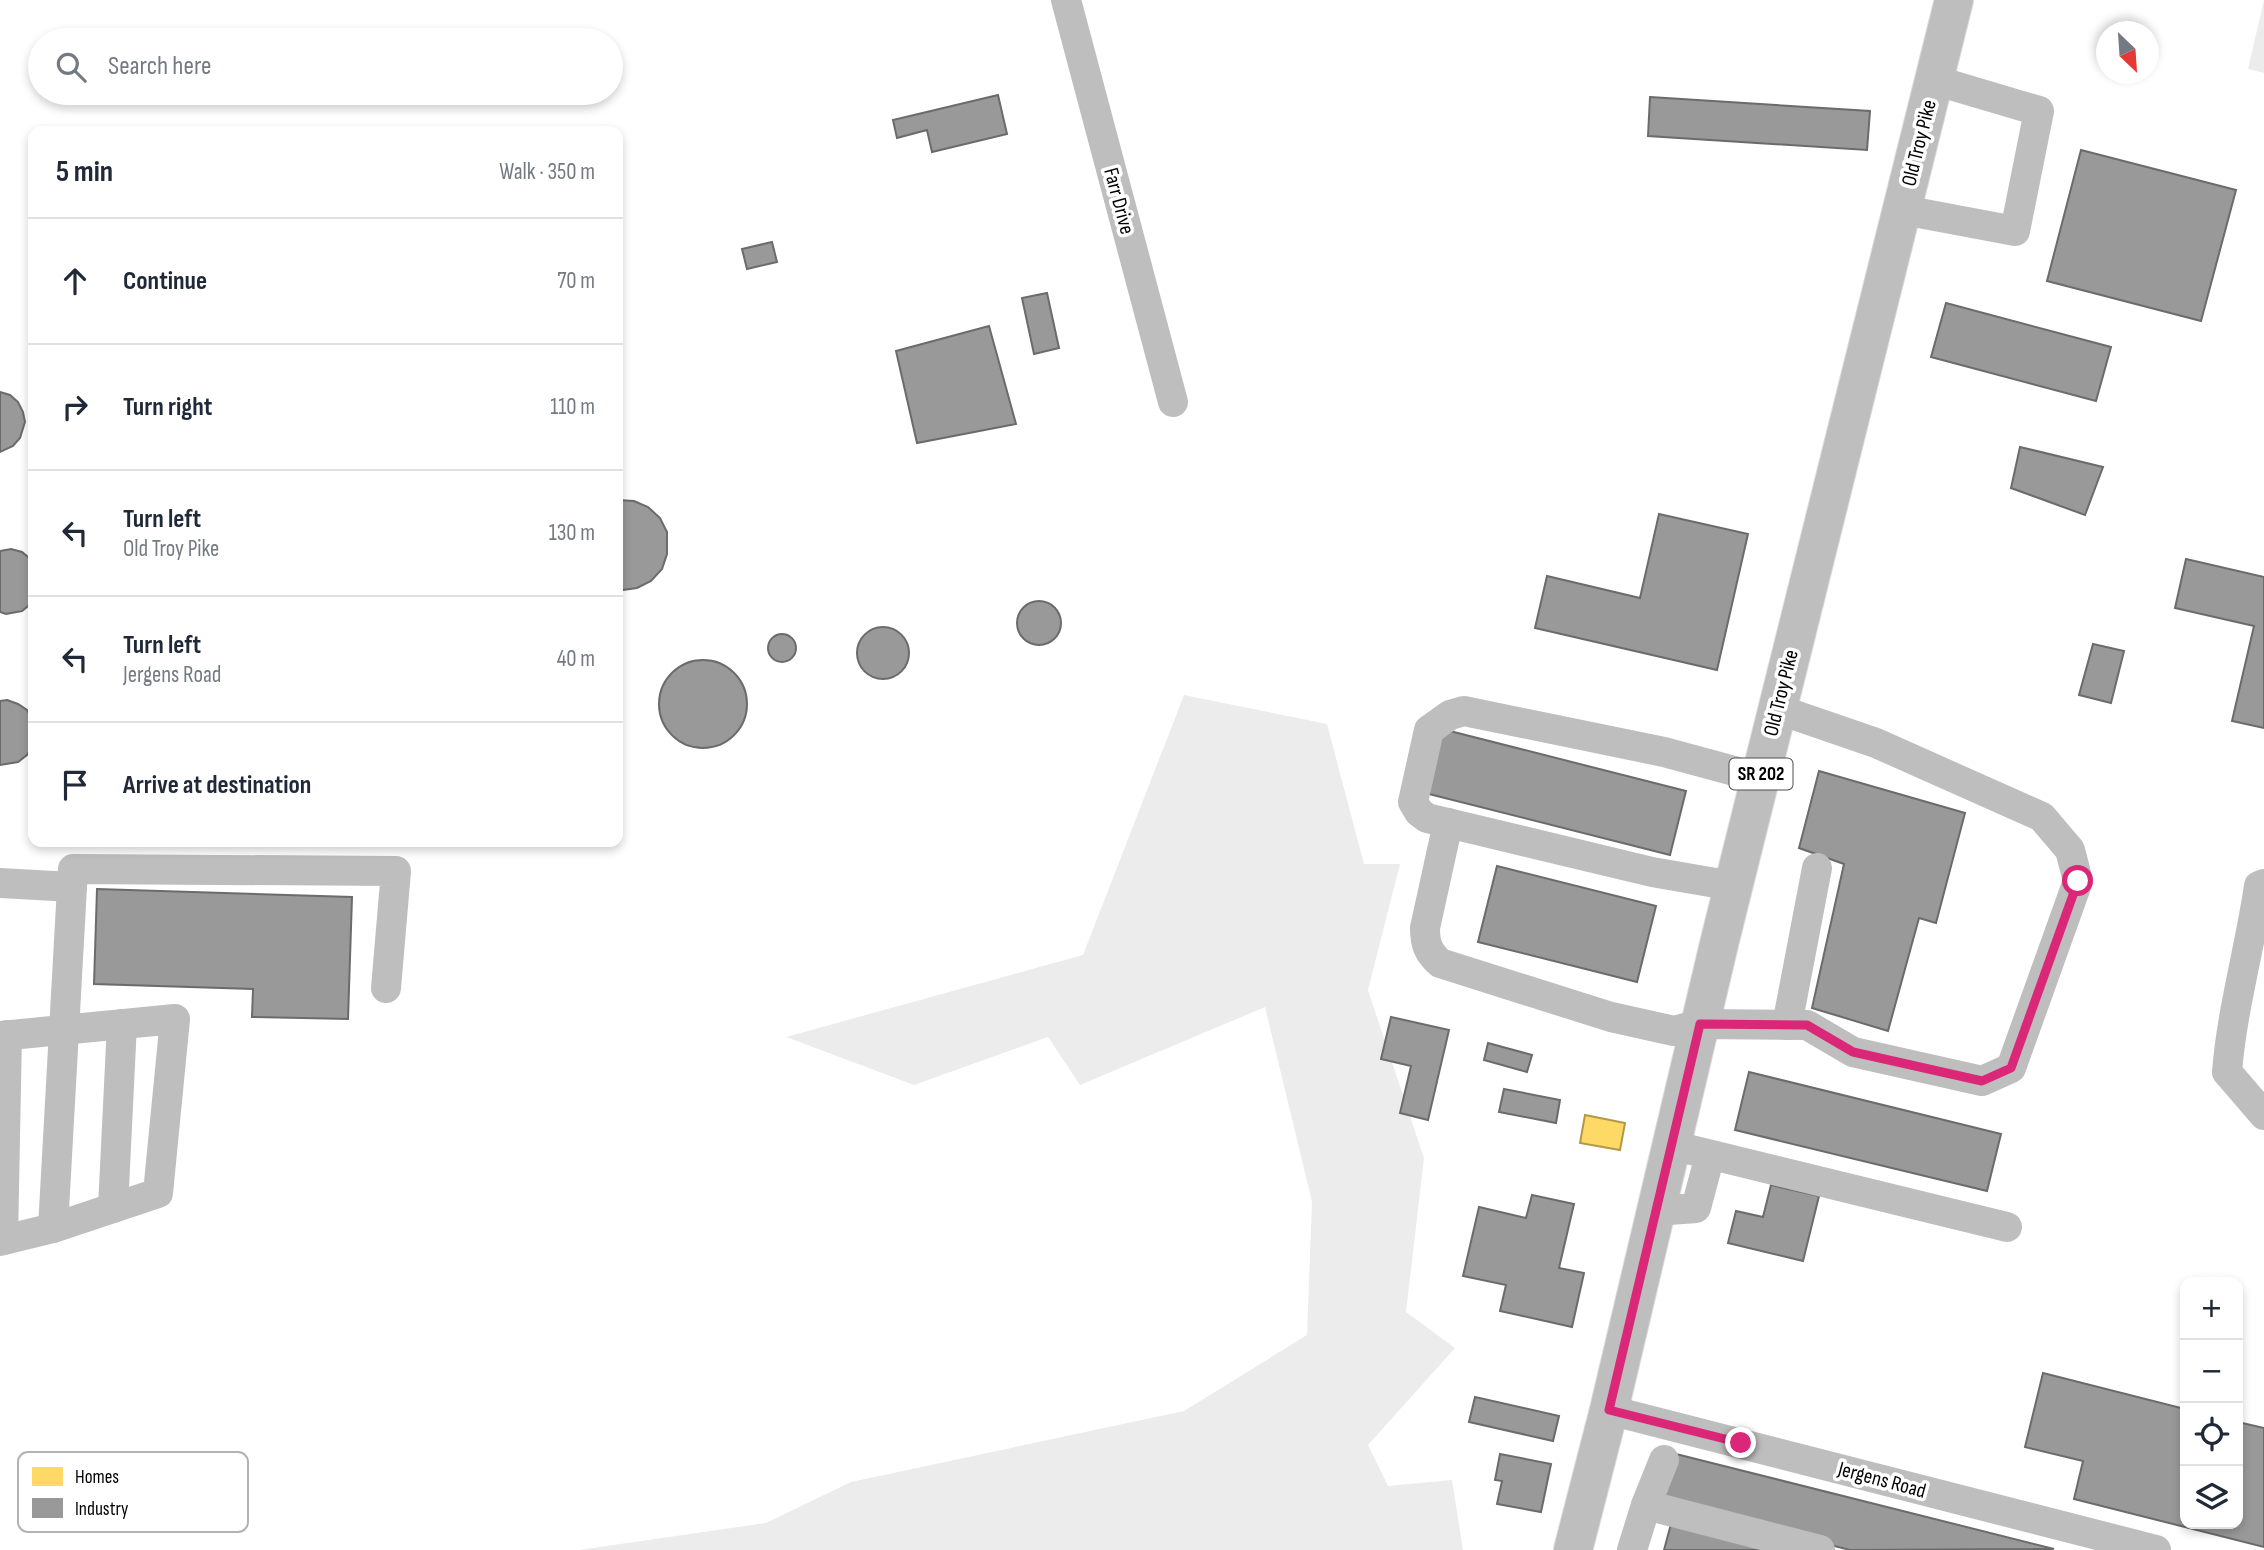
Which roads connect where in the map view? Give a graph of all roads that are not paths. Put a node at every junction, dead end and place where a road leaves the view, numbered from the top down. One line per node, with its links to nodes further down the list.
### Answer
1 (1066, 0): 5 (street, Farr Drive)
2 (1954, 0): 3 (main road, Old Troy Pike / SR 202)
3 (1934, 80): 4 (main road, Old Troy Pike / SR 202); 4 (street)
4 (1903, 210): 6 (main road, Old Troy Pike / SR 202)
5 (1173, 402)
6 (1777, 709): 7 (main road, Old Troy Pike / SR 202); 17 (street)
7 (1760, 778): 8 (street); 12 (main road, Old Troy Pike / SR 202)
8 (1448, 823): 12 (street); 16 (street)
9 (1817, 868): 17 (street)
10 (0, 883): 13 (street)
11 (2264, 884): 20 (street)
12 (1733, 886): 16 (main road, Old Troy Pike / SR 202)
13 (72, 887): 14 (street); 18 (street)
14 (386, 988)
15 (122, 1024): 18 (street); 23 (street); 23 (street)
16 (1700, 1024): 17 (street); 21 (main road, Old Troy Pike / SR 202)
17 (1787, 1025)
18 (65, 1030): 19 (street); 26 (street)
19 (4, 1036): 27 (street)
20 (2264, 1115)
21 (1671, 1145): 22 (street); 24 (main road, Old Troy Pike / SR 202)
22 (1710, 1155): 24 (street); 25 (street)
23 (113, 1208): 26 (street)
24 (1656, 1211): 28 (main road, Old Troy Pike / SR 202)
25 (2007, 1227)
26 (53, 1228): 27 (street)
27 (1, 1241)
28 (1609, 1410): 31 (street, Jergens Road); 32 (main road, Old Troy Pike / SR 202)
29 (1664, 1460): 30 (street)
30 (1646, 1505): 33 (street); 34 (street)
31 (2070, 1540): 35 (street, Jergens Road)
32 (1573, 1550)
33 (1632, 1550)
34 (1820, 1550)
35 (2156, 1550)

